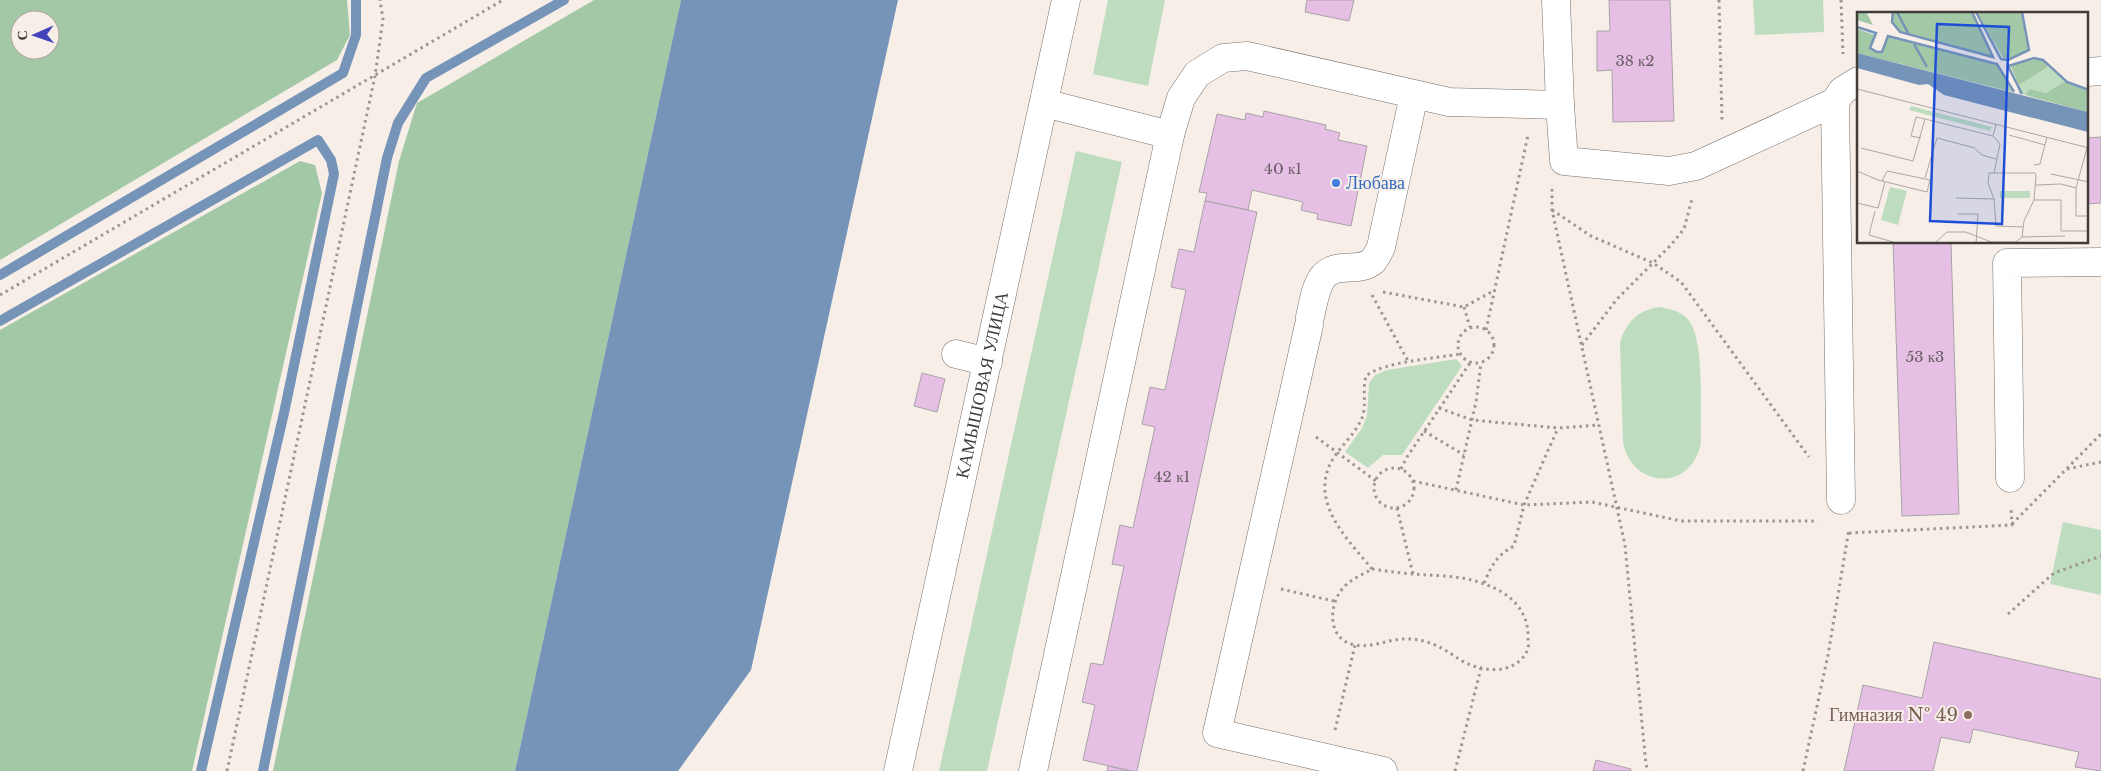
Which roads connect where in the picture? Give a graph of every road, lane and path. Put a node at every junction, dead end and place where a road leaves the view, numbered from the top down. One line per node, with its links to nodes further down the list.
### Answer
1 (380, 0): 9 (path)
2 (503, 0): 9 (path)
3 (1066, 0): 12 (street, КАМЫШОВАЯ УЛИЦА)
4 (1556, 0): 13 (street)
5 (1719, 0): 16 (path)
6 (1840, 0): 10 (path)
7 (2101, 71): 8 (street)
8 (2088, 72)
9 (375, 76): 24 (path); 70 (path)
10 (1849, 89): 16 (street); 53 (street)
11 (1414, 95): 13 (street); 15 (street); 40 (street)
12 (1044, 103): 15 (street); 32 (street, КАМЫШОВАЯ УЛИЦА)
13 (1560, 104): 17 (street)
14 (1530, 127): 23 (path)
15 (1170, 135): 72 (street)
16 (1723, 153): 17 (street)
17 (1696, 166): 21 (path)
18 (1551, 182): 19 (path)
19 (1552, 210): 21 (path); 29 (path)
20 (2101, 262): 49 (street)
21 (1653, 263): 29 (path); 45 (path)
22 (1368, 289): 33 (path)
23 (1495, 290): 26 (path); 28 (path)
24 (0, 295)
25 (1427, 300): 26 (path)
26 (1464, 307): 27 (path)
27 (1470, 327): 28 (path); 31 (path)
28 (1486, 330): 35 (path)
29 (1582, 346): 38 (path)
30 (956, 354): 32 (street)
31 (1460, 354): 33 (path); 34 (path)
32 (988, 362): 71 (street, КАМЫШОВАЯ УЛИЦА)
33 (1409, 362): 43 (path)
34 (1470, 363): 35 (path); 36 (path)
35 (1481, 363): 37 (path)
36 (1439, 408): 37 (path); 41 (path)
37 (1472, 420): 39 (path); 44 (path)
38 (1599, 425): 39 (path); 55 (path)
39 (1558, 428): 54 (path)
40 (1285, 430): 43 (path); 63 (street)
41 (1424, 431): 44 (path); 47 (path)
42 (2101, 434): 48 (path)
43 (1338, 453): 50 (path); 61 (path)
44 (1464, 455): 52 (path)
45 (1811, 459)
46 (2101, 462): 48 (path)
47 (1401, 469): 50 (path); 51 (path)
48 (2067, 469): 58 (path)
49 (2010, 478): 58 (path)
50 (1376, 481): 56 (path)
51 (1413, 481): 52 (path); 56 (path)
52 (1456, 490): 54 (path)
53 (1841, 500): 59 (path)
54 (1524, 505): 55 (path); 64 (path)
55 (1617, 506): 57 (path); 75 (path)
56 (1396, 508): 62 (path)
57 (1820, 521)
58 (2012, 525): 59 (path)
59 (1850, 533): 76 (path)
60 (2101, 556): 66 (path)
61 (1372, 569): 62 (path); 65 (path)
62 (1412, 574): 64 (path)
63 (1250, 583): 65 (path); 69 (street)
64 (1484, 583): 68 (path)
65 (1334, 600): 67 (path)
66 (2008, 614)
67 (1355, 645): 68 (path); 69 (path)
68 (1481, 668): 74 (path)
69 (1329, 759): 73 (street)
70 (227, 771)
71 (898, 771)
72 (1033, 771)
73 (1383, 771)
74 (1455, 771)
75 (1650, 771)
76 (1803, 771)

